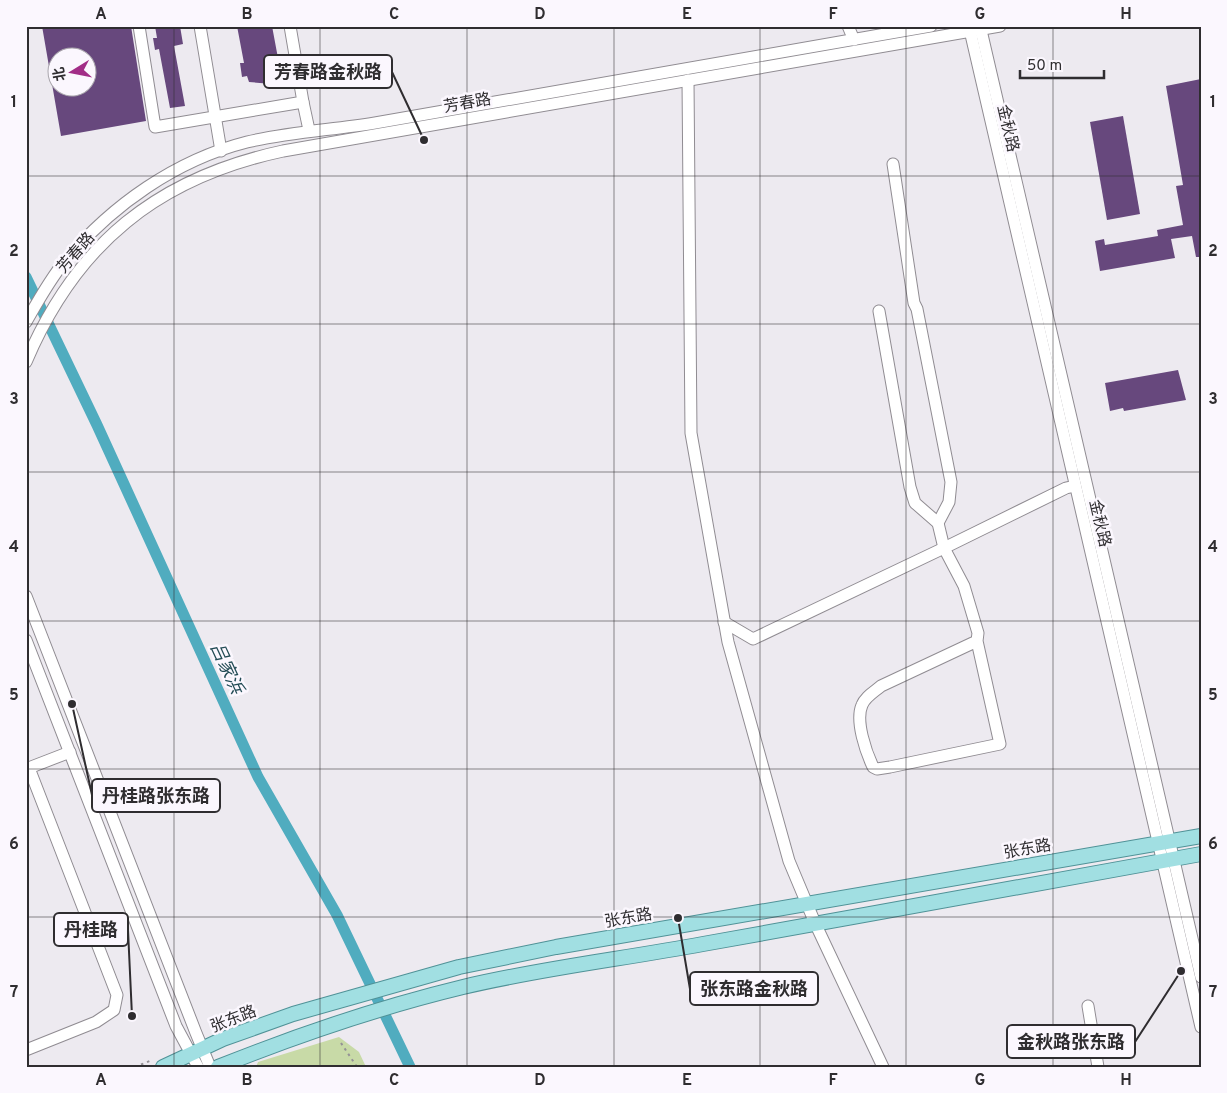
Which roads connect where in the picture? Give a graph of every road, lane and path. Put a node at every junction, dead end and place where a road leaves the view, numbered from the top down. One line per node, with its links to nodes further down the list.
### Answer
1 (139, 26): 11 (street)
2 (200, 26): 11 (street)
3 (290, 26): 10 (street)
4 (848, 26): 8 (street)
5 (1000, 26): 7 (street, 芳春路)
6 (927, 27): 8 (street, 芳春路)
7 (975, 28): 9 (street, 芳春路); 18 (street, 金秋路); 28 (street, 金秋路)
8 (854, 40): 12 (street, 芳春路)
9 (688, 80): 17 (street, 芳春路); 22 (street)
10 (303, 102): 11 (street); 12 (street)
11 (215, 117): 13 (street)
12 (309, 130): 13 (street, 芳春路)
13 (221, 151): 16 (street, 芳春路)
14 (893, 164): 19 (street)
15 (879, 311): 19 (street)
16 (26, 322)
17 (26, 362)
18 (1075, 486): 20 (street); 28 (street, 金秋路)
19 (938, 523): 20 (street)
20 (944, 548): 22 (street); 24 (street)
21 (26, 596): 38 (street)
22 (724, 622): 31 (street)
23 (26, 640): 25 (street)
24 (977, 641): 24 (street)
25 (70, 752): 26 (street); 38 (street)
26 (28, 768): 37 (street)
27 (1201, 836): 28 (main road, 张东路)
28 (1164, 842): 30 (street, 金秋路); 31 (main road, 张东路)
29 (1201, 854): 30 (main road)
30 (1168, 860): 32 (main road); 33 (street, 金秋路); 35 (street, 金秋路)
31 (806, 904): 32 (street); 38 (main road, 张东路)
32 (814, 923): 42 (main road); 44 (street)
33 (1201, 977)
34 (1088, 1006): 45 (street)
35 (1201, 1026)
36 (341, 1042): 43 (path)
37 (26, 1050)
38 (196, 1052): 39 (main road, 张东路); 40 (street); 41 (street)
39 (163, 1067)
40 (198, 1067)
41 (210, 1067)
42 (218, 1067)
43 (356, 1067)
44 (883, 1067)
45 (1098, 1067)

